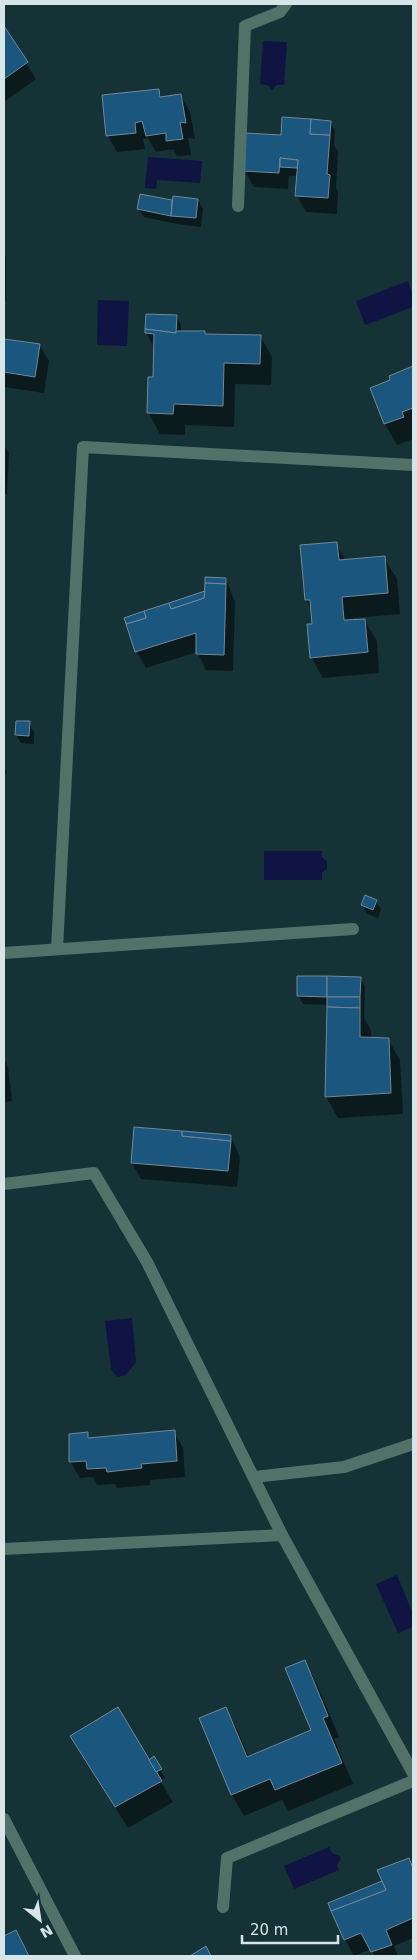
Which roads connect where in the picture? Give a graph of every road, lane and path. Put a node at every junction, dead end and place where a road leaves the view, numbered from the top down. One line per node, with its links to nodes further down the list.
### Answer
1 (286, 4): 2 (street)
2 (238, 206)
3 (413, 465): 5 (street)
4 (353, 928): 5 (street)
5 (57, 949): 6 (street)
6 (4, 953)
7 (4, 1184): 9 (street)
8 (413, 1444): 9 (street)
9 (254, 1477): 10 (street)
10 (282, 1535): 11 (street); 12 (street)
11 (4, 1548)
12 (413, 1773)
13 (413, 1780): 15 (street)
14 (4, 1819): 16 (street)
15 (223, 1907)
16 (75, 1956)

